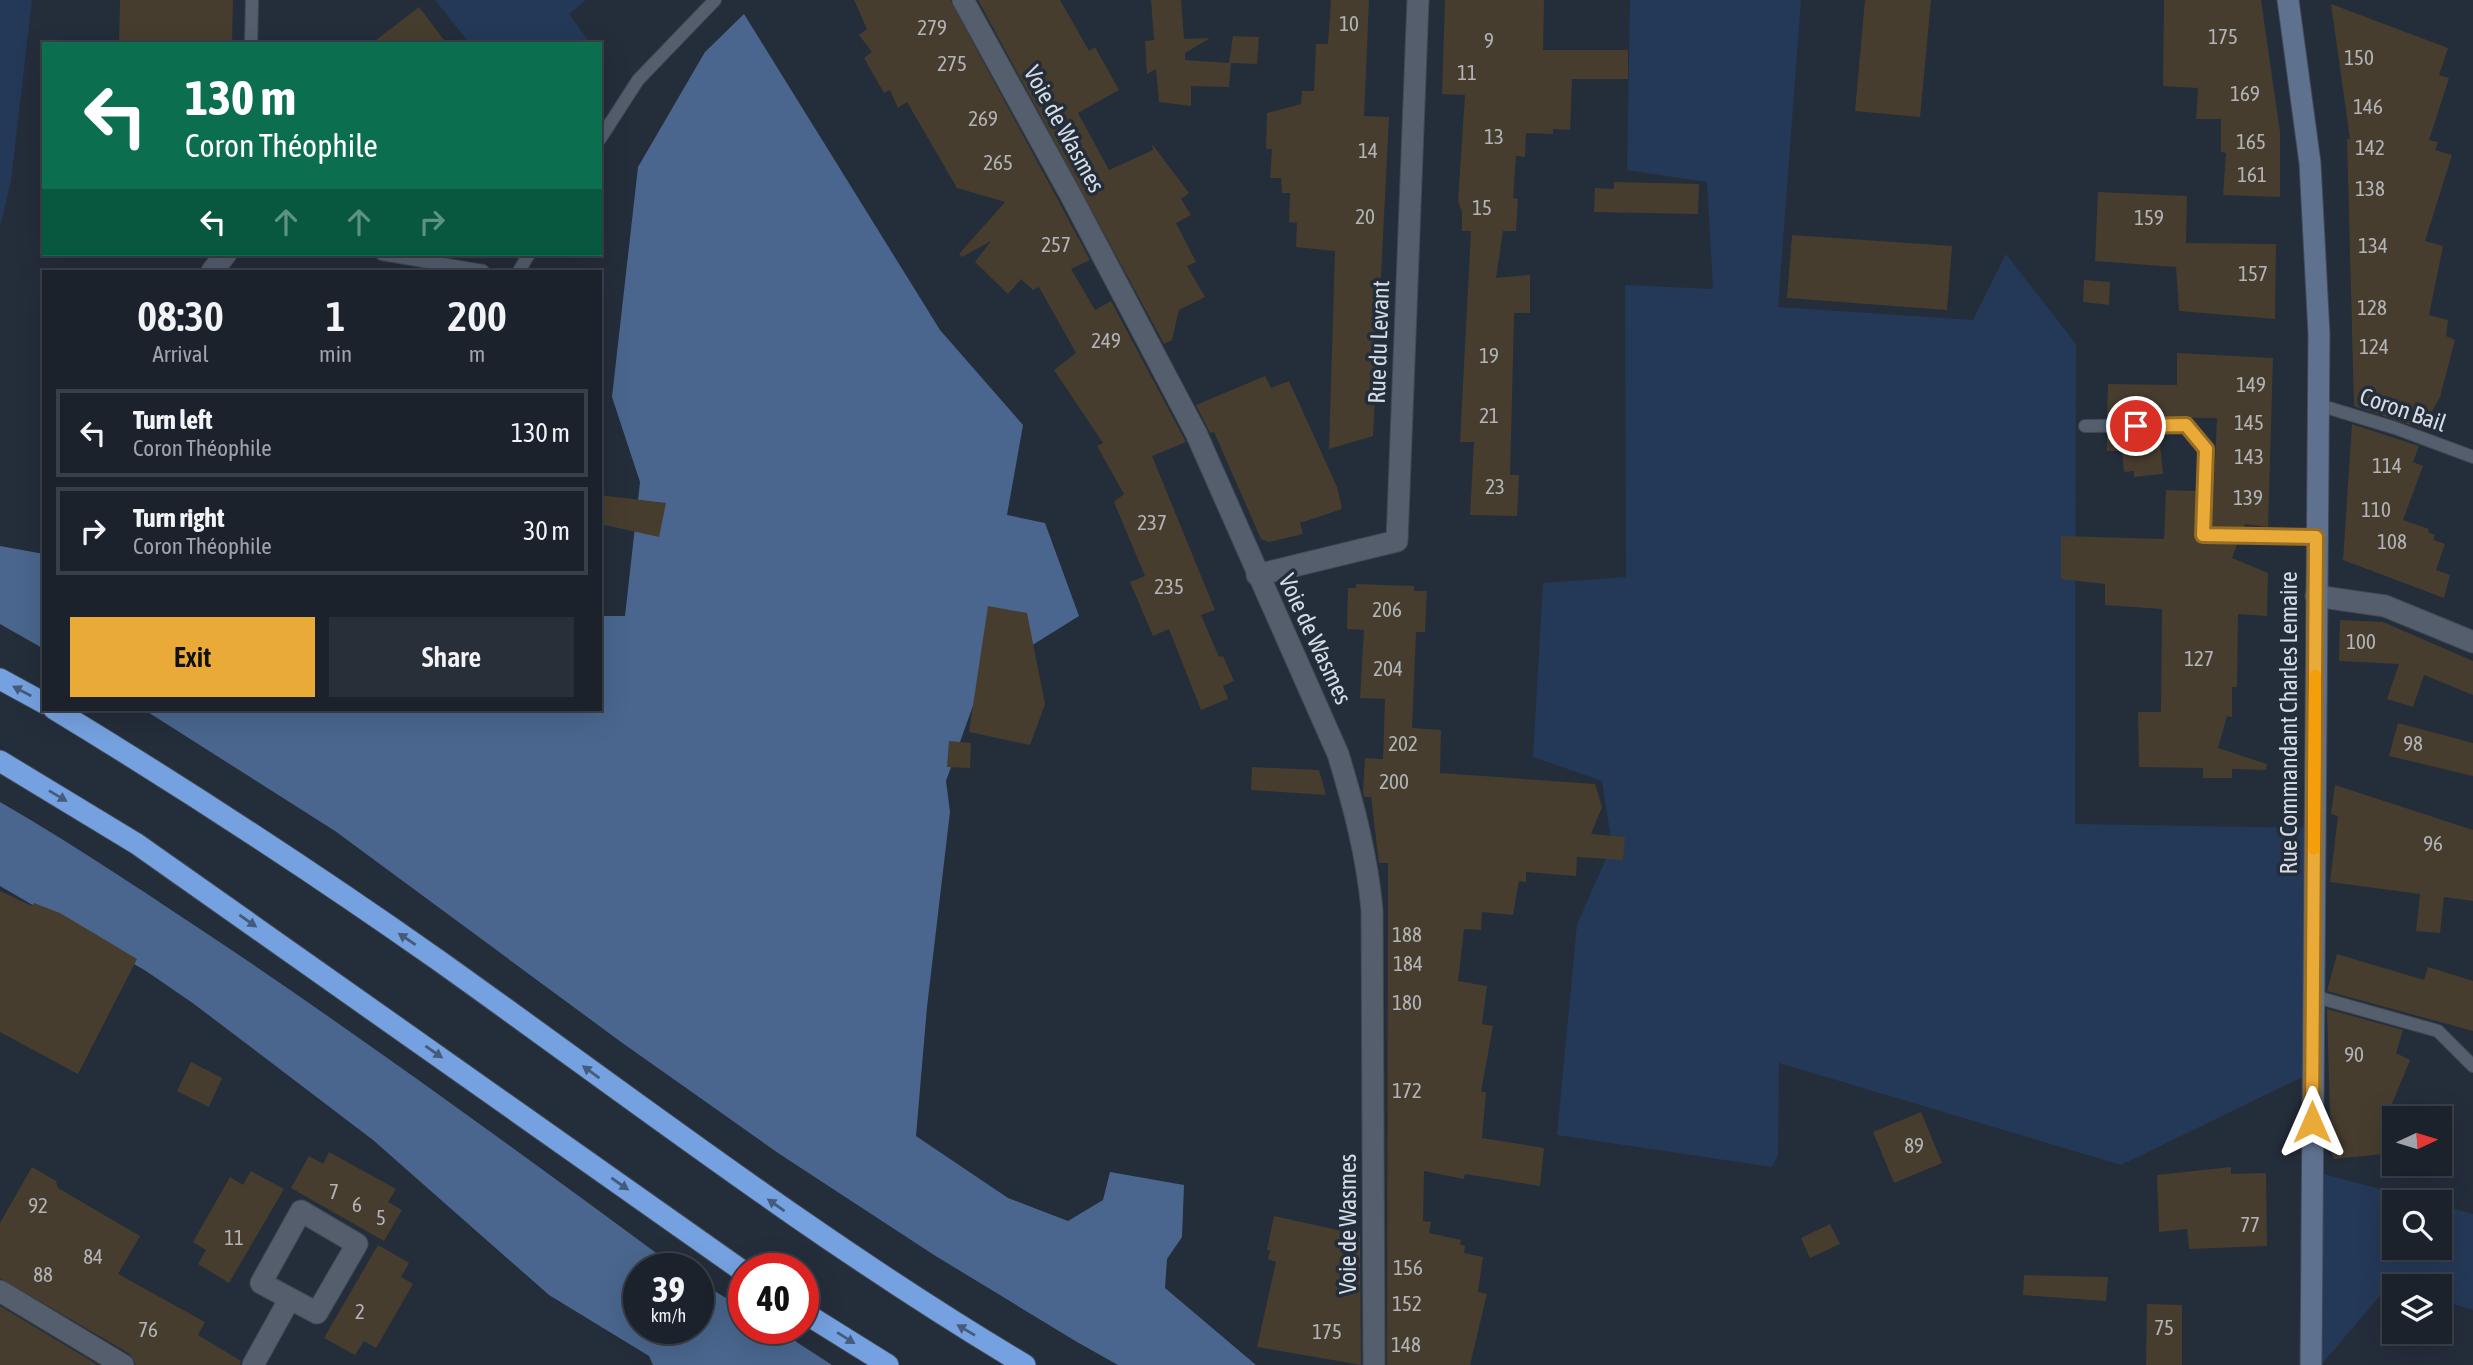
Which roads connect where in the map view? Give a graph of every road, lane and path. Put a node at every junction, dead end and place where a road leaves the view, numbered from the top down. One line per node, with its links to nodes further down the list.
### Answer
1 (252, 0): 6 (lane)
2 (715, 0): 7 (lane)
3 (963, 0): 16 (street, Voie de Wasmes)
4 (1418, 0): 16 (street, Rue du Levant)
5 (2288, 0): 12 (street, Rue Commandant Charles Lemaire)
6 (251, 42)
7 (602, 135)
8 (224, 256): 10 (street)
9 (394, 256): 11 (lane)
10 (213, 270)
11 (477, 270)
12 (2319, 405): 14 (lane, Coron Bail); 15 (street, Rue Commandant Charles Lemaire)
13 (2085, 426): 15 (lane)
14 (2473, 457)
15 (2316, 537): 17 (street, Rue Commandant Charles Lemaire)
16 (1256, 575): 33 (street, Voie de Wasmes)
17 (2316, 596): 18 (street); 23 (street, Rue Commandant Charles Lemaire)
18 (2473, 642)
19 (0, 679): 20 (highway, one-way to 19)
20 (42, 702)
21 (57, 711): 32 (highway, one-way to 21)
22 (0, 761): 25 (highway, one-way to 25)
23 (2313, 996): 24 (lane); 34 (street, Rue Commandant Charles Lemaire)
24 (2473, 1066)
25 (728, 1261)
26 (0, 1291): 29 (street)
27 (289, 1300): 27 (street); 30 (street)
28 (819, 1322): 31 (highway, one-way to 31)
29 (123, 1365)
30 (253, 1365)
31 (888, 1365)
32 (1025, 1365)
33 (1374, 1365)
34 (2311, 1365)

